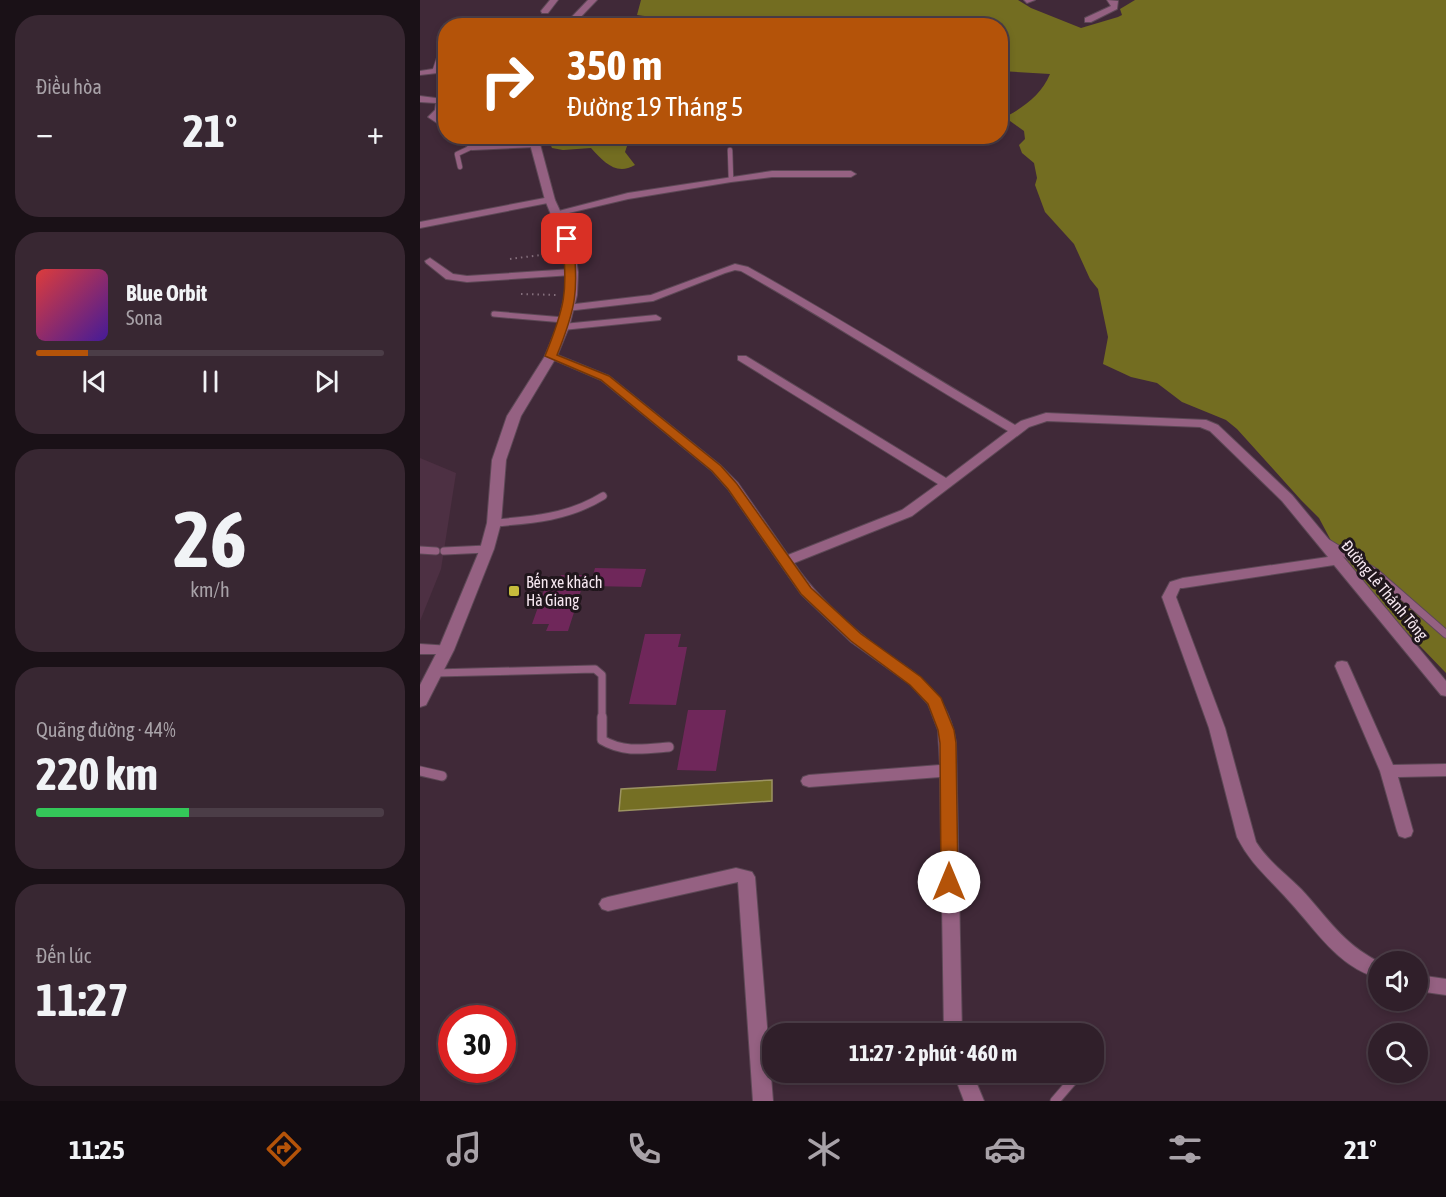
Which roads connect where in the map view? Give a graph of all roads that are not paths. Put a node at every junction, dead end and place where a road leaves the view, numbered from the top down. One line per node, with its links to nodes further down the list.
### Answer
1 (554, 0): 4 (street)
2 (593, 0): 5 (street)
3 (1111, 0): 6 (street)
4 (545, 11)
5 (575, 18)
6 (1088, 20)
7 (438, 62): 8 (lane)
8 (435, 70): 9 (street); 10 (street)
9 (438, 70)
10 (420, 73)
11 (420, 99): 12 (street)
12 (438, 101)
13 (438, 112): 14 (street)
14 (438, 121)
15 (468, 144): 18 (street)
16 (499, 144): 18 (street)
17 (536, 144): 23 (street)
18 (472, 147): 20 (lane)
19 (730, 150): 22 (lane)
20 (460, 166)
21 (851, 174): 22 (street)
22 (731, 179): 23 (street)
23 (553, 206): 24 (street); 26 (street)
24 (420, 225)
25 (430, 261): 26 (street)
26 (572, 272): 27 (street)
27 (566, 313): 28 (lane); 29 (street); 30 (street); 32 (street)
28 (494, 314)
29 (656, 318)
30 (551, 356): 35 (street); 40 (street)
31 (742, 358): 33 (street)
32 (1016, 431): 33 (street, Đường Lê Thánh Tông); 36 (street, Đường Lê Thánh Tông)
33 (947, 484): 40 (street, Đường Lê Thánh Tông)
34 (603, 496): 35 (lane)
35 (494, 524): 37 (street)
36 (1320, 540): 39 (street, Đường Lê Thánh Tông); 41 (lane)
37 (488, 549): 38 (lane); 43 (street)
38 (420, 550)
39 (1336, 560): 46 (street, Đường Lê Thánh Tông); 57 (street)
40 (787, 561): 49 (street)
41 (1446, 634)
42 (420, 649): 43 (street)
43 (446, 650): 45 (street)
44 (1342, 666): 52 (street)
45 (435, 673): 47 (street); 48 (lane)
46 (1446, 691)
47 (420, 701)
48 (669, 747)
49 (948, 770): 54 (street); 60 (street)
50 (1446, 770): 52 (street)
51 (420, 771): 53 (lane)
52 (1388, 771): 55 (street)
53 (442, 776)
54 (809, 781)
55 (1405, 831)
56 (608, 904): 63 (street)
57 (1368, 965)
58 (1428, 984): 59 (street)
59 (1446, 987)
60 (953, 1023)
61 (967, 1083): 64 (street)
62 (1071, 1083): 65 (lane)
63 (763, 1101)
64 (974, 1101)
65 (1055, 1101)

